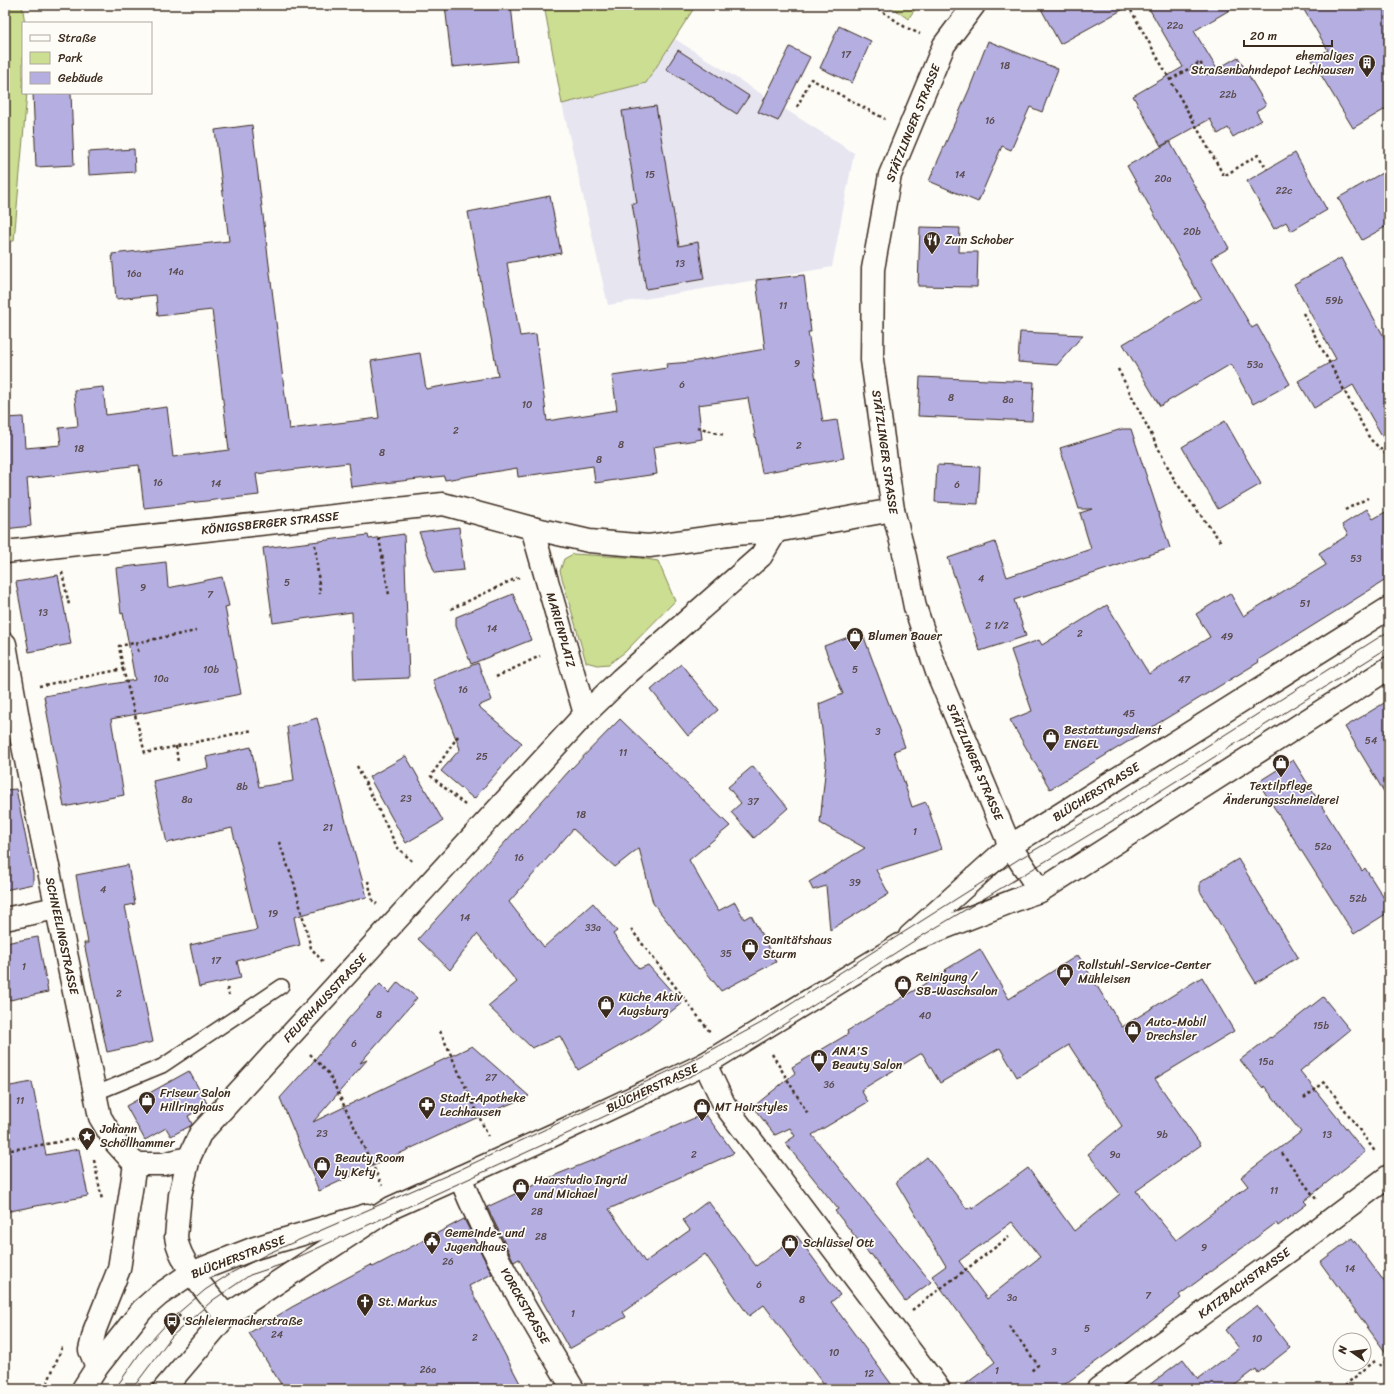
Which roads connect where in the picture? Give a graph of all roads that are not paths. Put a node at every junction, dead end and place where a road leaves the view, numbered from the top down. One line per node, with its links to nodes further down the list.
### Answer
1 (974, 5): 2 (street, STÄTZLINGER STRASSE)
2 (893, 510): 4 (street); 11 (street, STÄTZLINGER STRASSE)
3 (532, 528): 4 (street); 5 (street, KÖNIGSBERGER STRASSE); 9 (street, MARIENPLATZ)
4 (776, 531): 9 (street)
5 (5, 552)
6 (1389, 608): 11 (street, BLÜCHERSTRASSE)
7 (5, 644): 10 (street, SCHNEELINGSTRASSE)
8 (1389, 668): 12 (street, BLÜCHERSTRASSE)
9 (585, 714): 19 (street, FEUERHAUSSTRASSE)
10 (13, 743): 13 (street, SCHNEELINGSTRASSE)
11 (1010, 846): 12 (street, STÄTZLINGER STRASSE); 15 (street, BLÜCHERSTRASSE)
12 (1040, 891): 15 (street, BLÜCHERSTRASSE)
13 (56, 908): 14 (street); 18 (street, SCHNEELINGSTRASSE)
14 (5, 919)
15 (900, 945): 17 (street, BLÜCHERSTRASSE)
16 (282, 986): 18 (lane)
17 (705, 1064): 22 (street, BLÜCHERSTRASSE); 30 (street)
18 (94, 1094): 20 (street, SCHNEELINGSTRASSE)
19 (189, 1158): 20 (street); 24 (street, FEUERHAUSSTRASSE)
20 (135, 1164): 26 (street)
21 (1384, 1167): 31 (street, KATZBACHSTRASSE)
22 (460, 1177): 23 (street, BLÜCHERSTRASSE); 29 (street, YORCKSTRASSE)
23 (392, 1207): 24 (street, BLÜCHERSTRASSE); 25 (street, BLÜCHERSTRASSE)
24 (191, 1273): 25 (street, FEUERHAUSSTRASSE); 26 (street, BLÜCHERSTRASSE)
25 (226, 1316): 28 (street, BLÜCHERSTRASSE)
26 (97, 1367): 27 (street, BLÜCHERSTRASSE)
27 (83, 1389)
28 (164, 1389)
29 (573, 1389)
30 (939, 1389)
31 (1098, 1389)

